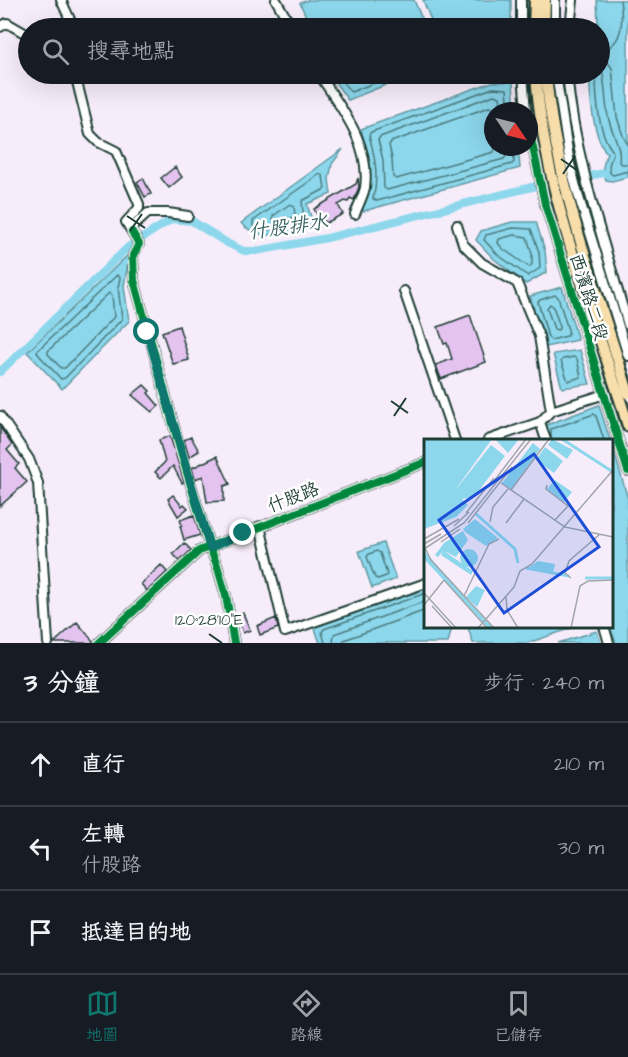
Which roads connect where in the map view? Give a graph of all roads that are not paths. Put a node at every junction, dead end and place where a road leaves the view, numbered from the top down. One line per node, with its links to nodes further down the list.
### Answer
1 (61, 0): 8 (street)
2 (276, 0): 9 (street)
3 (521, 0): 10 (street)
4 (535, 0): 11 (highway)
5 (545, 0): 12 (highway)
6 (555, 0): 13 (street)
7 (573, 0): 14 (street)
8 (69, 18)
9 (286, 18)
10 (521, 18)
11 (534, 18)
12 (544, 18)
13 (555, 18)
14 (571, 18)
15 (0, 27): 16 (street)
16 (18, 29)
17 (78, 84): 31 (street)
18 (325, 84): 28 (street)
19 (524, 84): 24 (street)
20 (537, 84): 26 (highway)
21 (547, 84): 26 (highway)
22 (557, 84): 26 (street, 西濱路二段)
23 (569, 84): 33 (street)
24 (525, 102)
25 (534, 156): 38 (street, 西濱路二段)
26 (561, 168): 27 (highway); 27 (street, 西濱路二段)
27 (567, 195): 34 (street, 西濱路二段); 35 (highway)
28 (355, 214)
29 (188, 216): 31 (street)
30 (456, 225): 39 (street)
31 (131, 231): 49 (street)
32 (404, 291): 43 (street)
33 (628, 325)
34 (628, 356)
35 (618, 377): 37 (highway, bridge); 42 (highway, bridge)
36 (628, 387): 38 (street)
37 (628, 393)
38 (604, 396): 39 (street); 47 (street, 西濱路二段)
39 (551, 411): 41 (street)
40 (0, 416): 52 (street)
41 (540, 422): 44 (street); 45 (street)
42 (628, 426)
43 (453, 439)
44 (493, 439)
45 (545, 439)
46 (424, 463): 48 (street, 什股路)
47 (628, 471)
48 (260, 526): 49 (street, 什股路); 50 (street)
49 (210, 548): 53 (street, 什股路); 54 (street)
50 (424, 584)
51 (604, 628): 55 (street)
52 (48, 643)
53 (99, 643)
54 (234, 643)
55 (609, 643)

